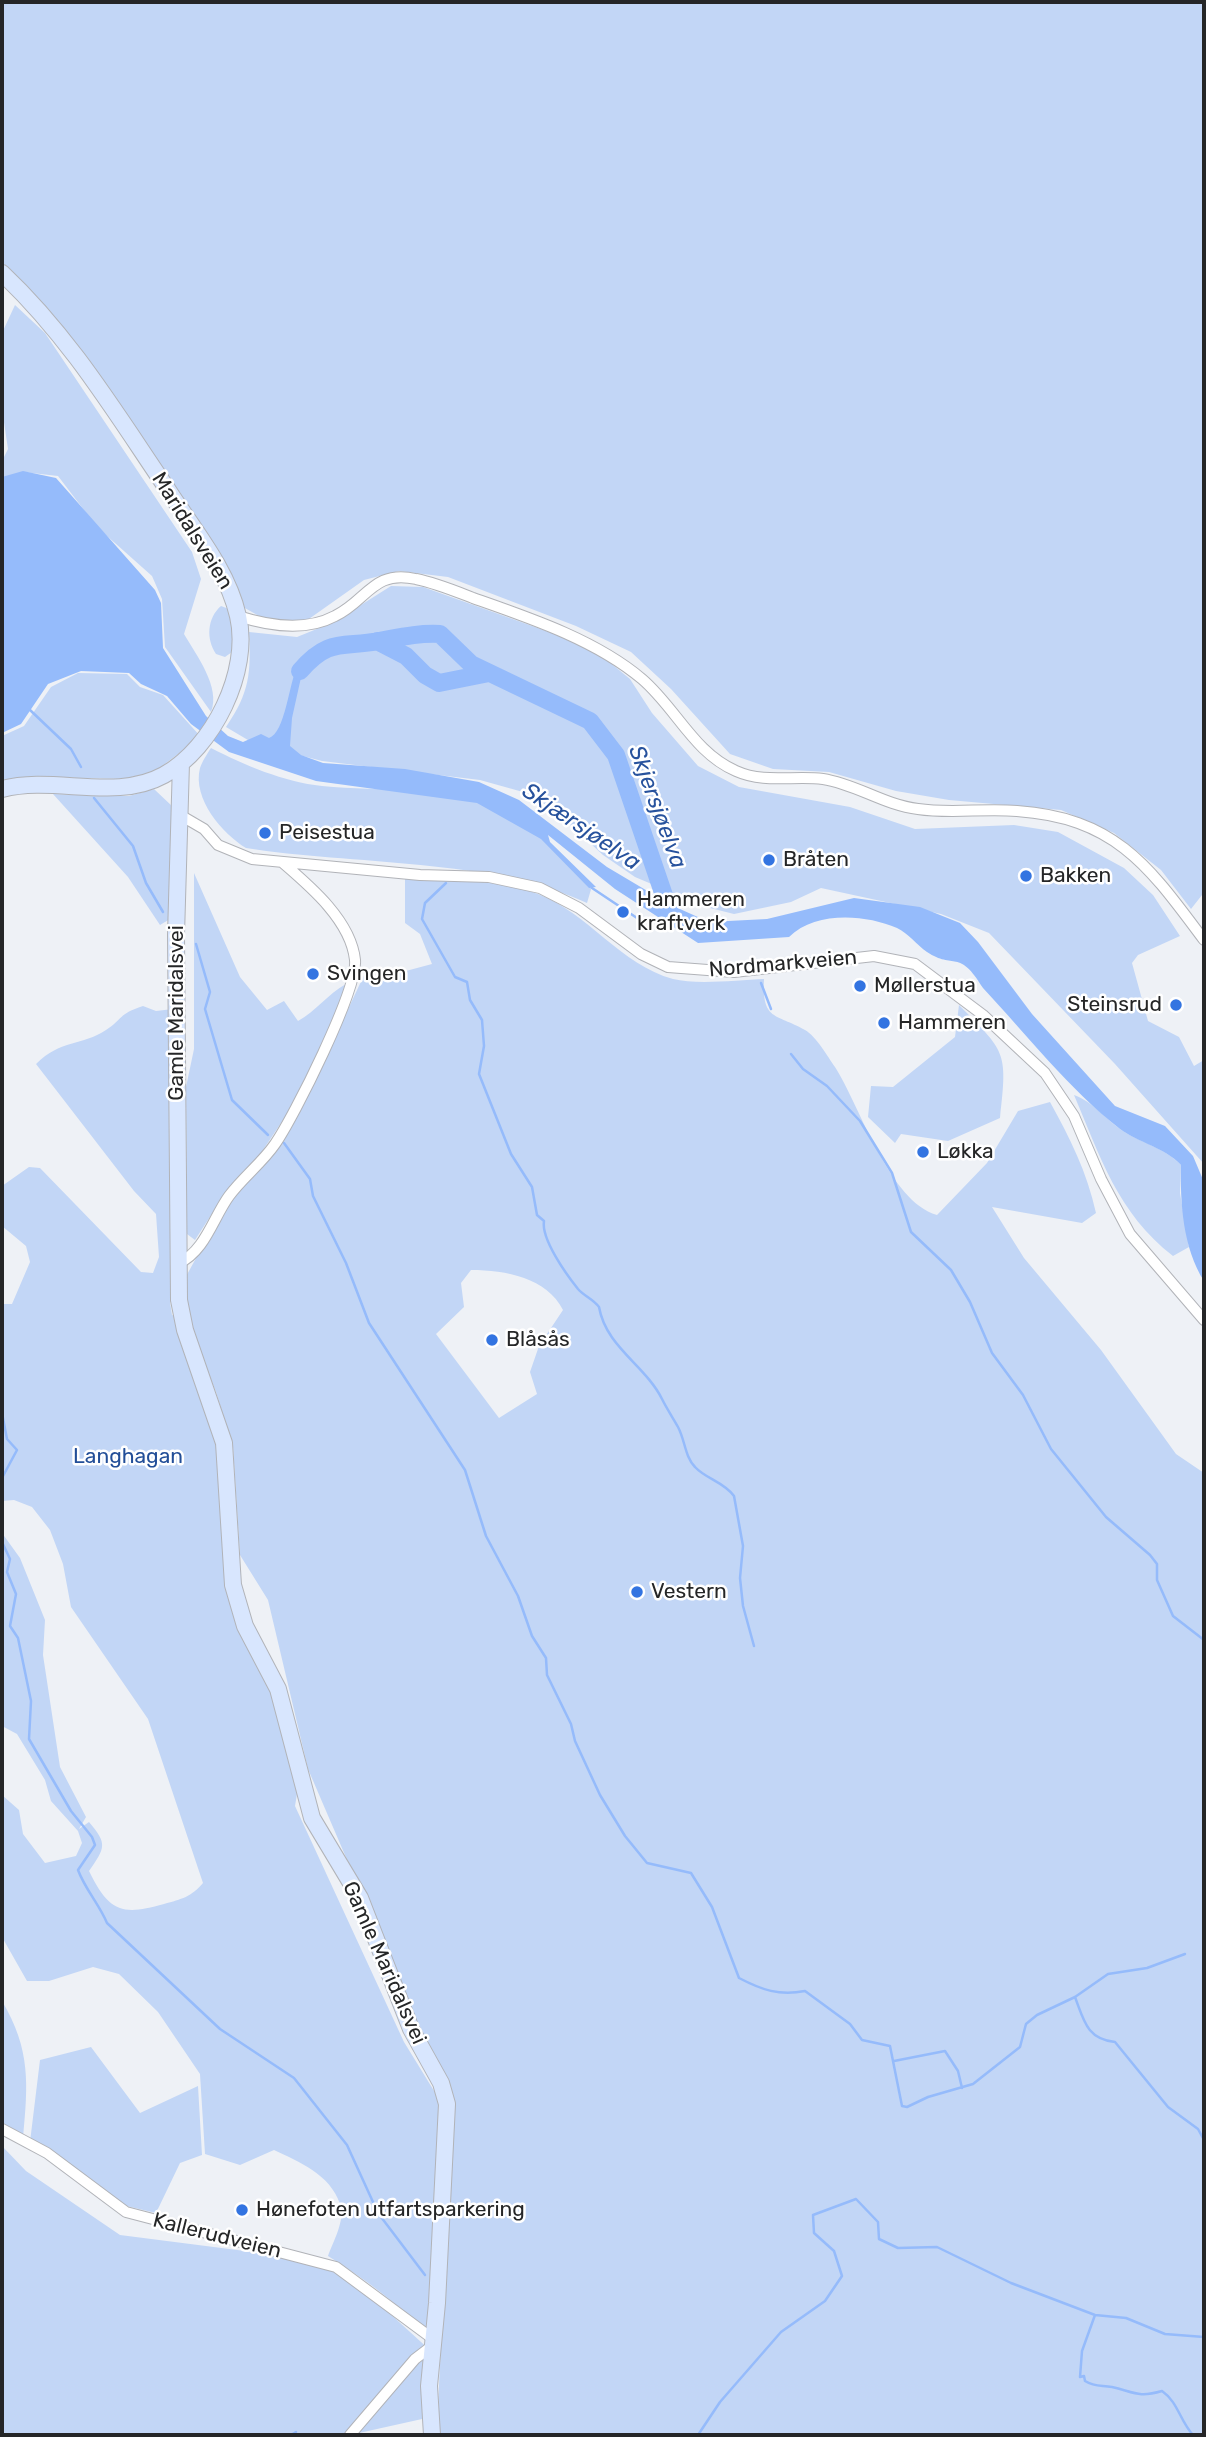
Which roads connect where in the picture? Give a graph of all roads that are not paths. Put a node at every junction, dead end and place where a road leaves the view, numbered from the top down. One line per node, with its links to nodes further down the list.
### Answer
1 (2, 273): 2 (street, Maridalsveien)
2 (239, 616): 3 (street, Maridalsveien); 7 (street)
3 (181, 764): 4 (street, Maridalsveien); 5 (street, Gamle Maridalsvei)
4 (2, 789)
5 (180, 815): 6 (street, Nordmarkveien); 8 (street, Gamle Maridalsvei)
6 (284, 863): 8 (street); 9 (street, Nordmarkveien)
7 (1204, 940)
8 (179, 1263): 11 (street, Gamle Maridalsvei)
9 (1204, 1320)
10 (2, 2129): 11 (street, Kallerudveien)
11 (433, 2343): 12 (street); 13 (street, Gamle Maridalsvei)
12 (351, 2435)
13 (432, 2435)

